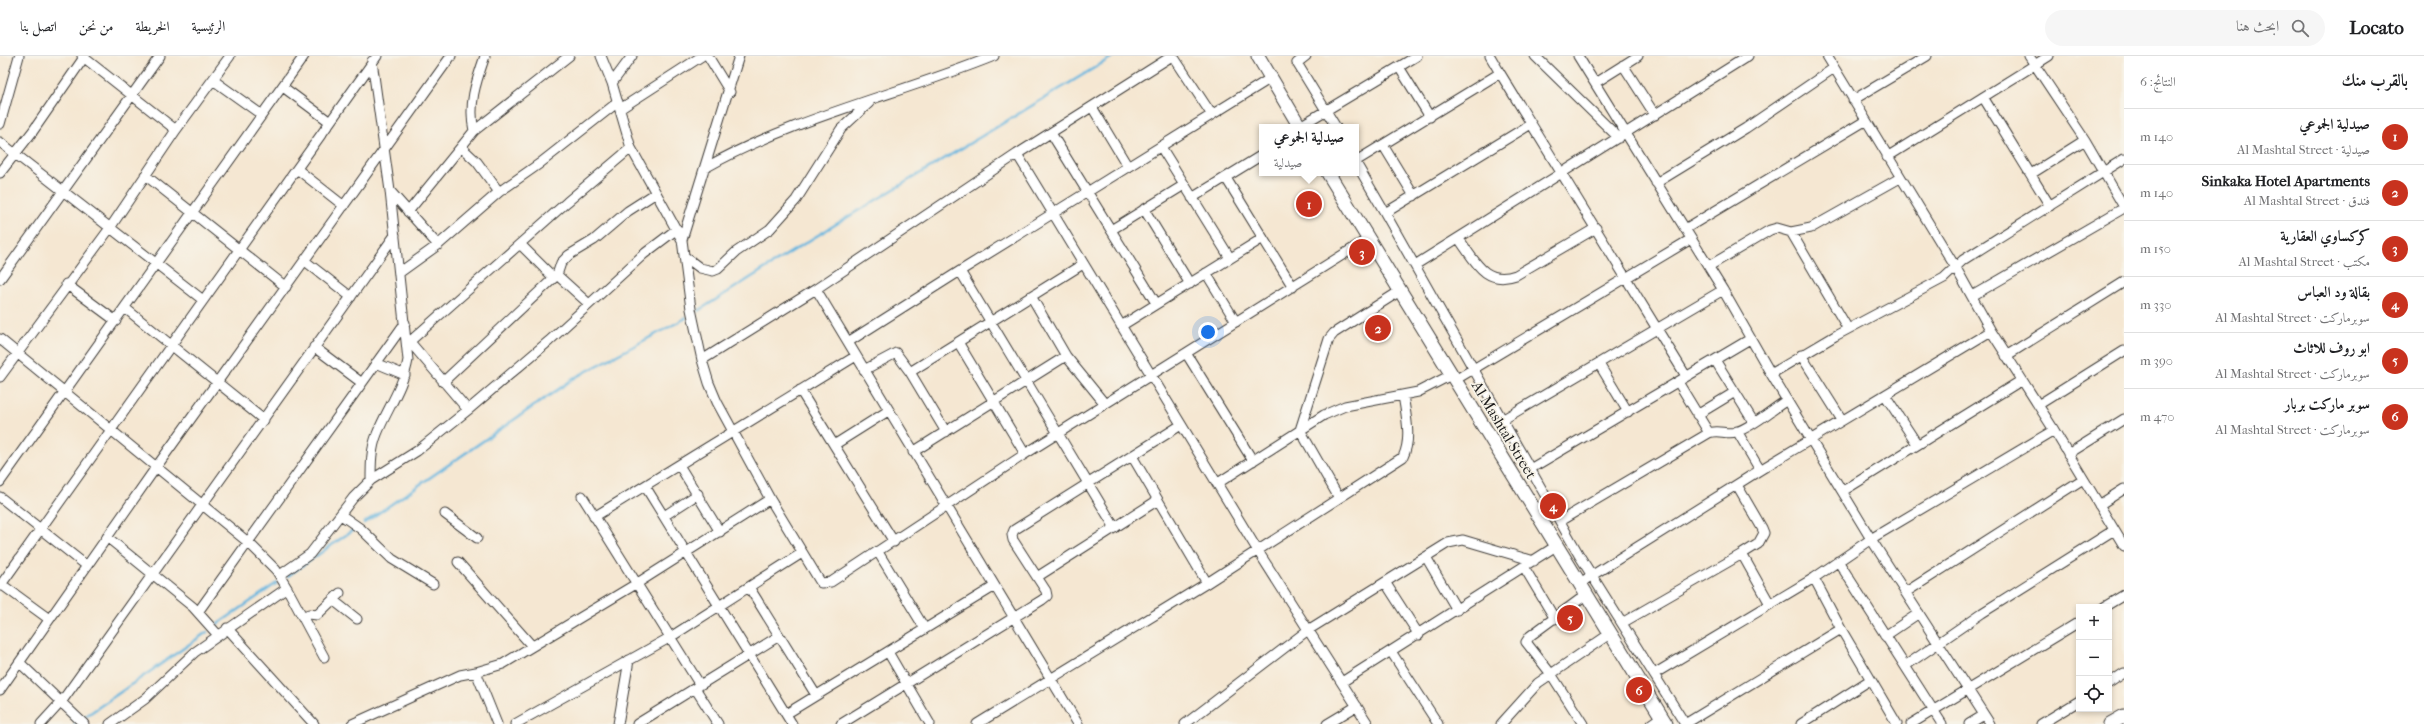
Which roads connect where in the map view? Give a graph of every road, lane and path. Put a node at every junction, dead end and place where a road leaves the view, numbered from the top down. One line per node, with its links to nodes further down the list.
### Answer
1 (19, 56): 46 (street)
2 (84, 56): 40 (street); 70 (street)
3 (160, 56): 40 (street)
4 (230, 56): 35 (street)
5 (304, 56): 38 (street)
6 (451, 56): 69 (street)
7 (485, 56): 60 (street)
8 (569, 56): 60 (street)
9 (601, 56): 36 (street)
10 (632, 56): 36 (street)
11 (702, 56): 44 (street)
12 (708, 56): 39 (street)
13 (739, 56): 39 (street)
14 (994, 56): 42 (street)
15 (1173, 56): 45 (street); 49 (street)
16 (1258, 56): 34 (street)
17 (1306, 56): 47 (street)
18 (1417, 56): 31 (street)
19 (1490, 56): 33 (street)
20 (1535, 56): 62 (street)
21 (1578, 56): 37 (street)
22 (1638, 56): 29 (street)
23 (1748, 56): 50 (street)
24 (1827, 56): 32 (street)
25 (1927, 56): 43 (street)
26 (2029, 56): 30 (street)
27 (2049, 56): 30 (street)
28 (373, 58): 53 (street); 69 (street)
29 (1623, 65): 37 (street); 50 (street)
30 (2035, 65): 41 (street); 63 (street)
31 (1399, 67): 47 (street); 51 (street)
32 (1834, 68): 43 (street); 88 (street)
33 (1500, 73): 51 (street); 58 (street)
34 (1271, 78): 49 (street); 55 (street)
35 (213, 80): 48 (street); 59 (street)
36 (612, 83): 44 (street)
37 (1595, 83): 62 (street)
38 (283, 87): 48 (street); 53 (street)
39 (730, 92): 78 (street)
40 (132, 95): 59 (street); 90 (street)
41 (1983, 97): 73 (street); 83 (street)
42 (874, 99): 78 (street); 120 (street)
43 (1853, 100): 52 (street)
44 (619, 106): 68 (street); 92 (street)
45 (1092, 107): 61 (street); 76 (street)
46 (2, 111): 54 (street)
47 (1325, 111): 56 (street); 57 (street)
48 (262, 115): 102 (street)
49 (1212, 115): 67 (street)
50 (1655, 115): 62 (street)
51 (1430, 117): 65 (street)
52 (1865, 121): 73 (street); 108 (street)
53 (330, 122): 79 (street)
54 (0, 124)
55 (1299, 124)
56 (1303, 124)
57 (1334, 124)
58 (1531, 124): 82 (street); 95 (street)
59 (176, 130): 84 (street)
60 (474, 131): 66 (street)
61 (1051, 133): 71 (street); 93 (street)
62 (1622, 136): 82 (street); 88 (street)
63 (2085, 140): 80 (street); 83 (street)
64 (0, 142): 70 (street)
65 (1383, 145): 75 (street); 95 (street)
66 (461, 147): 92 (street); 101 (street)
67 (1161, 147): 76 (street); 89 (street)
68 (631, 148): 94 (street); 118 (street)
69 (384, 150): 91 (street); 97 (street)
70 (15, 154): 81 (street); 90 (street)
71 (1017, 154): 104 (street); 139 (street)
72 (1259, 157): 86 (street)
73 (1887, 157): 87 (street)
74 (2124, 159): 80 (street)
75 (1359, 160)
76 (1128, 167): 93 (street)
77 (1359, 167): 103 (street)
78 (705, 168): 116 (street)
79 (297, 169): 97 (street); 119 (street)
80 (2104, 172): 98 (street); 99 (street)
81 (0, 173)
82 (1563, 174): 106 (street); 114 (street)
83 (2031, 174): 98 (street)
84 (145, 175): 102 (street); 105 (street)
85 (1330, 176): 113 (street, Al Mashtal Street)
86 (1226, 178): 96 (street); 112 (street)
87 (1900, 178): 110 (street); 127 (street)
88 (1656, 183): 108 (street)
89 (1184, 185): 96 (street); 100 (street)
90 (64, 190): 105 (street); 133 (street)
91 (390, 191): 101 (street); 111 (street)
92 (499, 192): 117 (street)
93 (1088, 192): 104 (street); 109 (street)
94 (656, 193): 107 (street); 131 (street)
95 (1414, 196): 103 (street)
96 (1192, 198): 121 (street)
97 (344, 206): 122 (street)
98 (2050, 206): 127 (street)
99 (2124, 208): 143 (street)
100 (1144, 209): 109 (street); 136 (street)
101 (408, 212): 117 (street)
102 (192, 213): 119 (street); 123 (street)
103 (1385, 213): 125 (street)
104 (1053, 214): 124 (street); 128 (street)
105 (110, 228): 123 (street); 135 (street)
106 (1596, 228): 114 (street); 132 (street)
107 (677, 229): 116 (street); 147 (street)
108 (1685, 229): 115 (street)
109 (1111, 230): 146 (street)
110 (1791, 232): 126 (street); 155 (street)
111 (395, 235): 129 (street); 144 (street)
112 (1263, 238): 121 (street); 138 (street)
113 (1368, 239): 138 (street); 141 (street, Al Mashtal Street)
114 (1459, 239): 125 (street)
115 (1691, 239): 126 (street); 132 (street)
116 (682, 240): 120 (street)
117 (438, 244): 129 (street)
118 (520, 244): 131 (street); 161 (street)
119 (239, 249): 137 (street); 145 (street)
120 (684, 256): 171 (street)
121 (1230, 258): 130 (street)
122 (305, 261): 137 (street); 144 (street)
123 (155, 263): 145 (street); 148 (street)
124 (1083, 264): 142 (street); 153 (street)
125 (1415, 265): 175 (street)
126 (1709, 266): 140 (street)
127 (1956, 268): 143 (street); 155 (street)
128 (960, 271): 150 (street); 159 (street)
129 (399, 273): 152 (street)
130 (1206, 273): 136 (street); 151 (street)
131 (556, 276): 147 (street); 187 (street)
132 (1626, 277): 154 (street); 175 (street)
133 (0, 279)
134 (2124, 282): 170 (street)
135 (66, 284): 149 (street); 165 (street)
136 (1190, 284): 146 (street)
137 (286, 287): 186 (street)
138 (1293, 287): 151 (street)
139 (816, 289): 159 (street); 171 (street)
140 (1723, 290): 154 (street); 158 (street)
141 (1400, 291): 183 (street, Al Mashtal Street); 210 (street)
142 (1031, 296): 150 (street); 169 (street)
143 (1972, 296): 156 (street)
144 (351, 297): 163 (street)
145 (203, 300): 162 (street)
146 (1156, 303): 153 (street)
147 (589, 304): 199 (street)
148 (124, 308): 149 (street); 162 (street)
149 (116, 321): 191 (street)
150 (990, 321): 160 (street); 184 (street)
151 (1236, 322): 166 (street)
152 (405, 323): 161 (street); 173 (street)
153 (1121, 326): 180 (street)
154 (1659, 329): 174 (street); 181 (street)
155 (1848, 329): 167 (street)
156 (1991, 331): 170 (street); 193 (street)
157 (0, 339): 165 (street)
158 (1750, 339): 172 (street); 178 (street)
159 (848, 342): 168 (street)
160 (958, 342): 177 (street); 196 (street)
161 (409, 343): 179 (street); 187 (street)
162 (170, 346): 186 (street); 209 (street)
163 (314, 347): 189 (street); 204 (street)
164 (2124, 351): 198 (street)
165 (17, 353): 182 (street); 191 (street)
166 (1186, 353): 180 (street); 224 (street)
167 (1801, 355): 178 (street); 206 (street)
168 (856, 356): 176 (street); 190 (street)
169 (1066, 356): 184 (street); 197 (street)
170 (2006, 356): 185 (street)
171 (702, 360): 212 (street)
172 (1715, 360): 181 (street); 192 (street)
173 (376, 363): 179 (street); 189 (street)
174 (1600, 364): 201 (street); 205 (street)
175 (1474, 368): 183 (street); 205 (street)
176 (864, 370): 177 (street); 200 (street)
177 (910, 372): 214 (street)
178 (1771, 374): 195 (street)
179 (405, 375): 230 (street)
180 (1150, 375): 197 (street); 208 (street)
181 (1686, 376): 188 (street)
182 (0, 377)
183 (1453, 378): 194 (street); 261 (street, Al Mashtal Street)
184 (1025, 380): 196 (street); 216 (street)
185 (2022, 380): 198 (street); 218 (street)
186 (217, 382): 204 (street); 226 (street)
187 (443, 382): 199 (street)
188 (1678, 382): 201 (street); 202 (street)
189 (362, 383): 260 (street)
190 (800, 390): 212 (street); 219 (street)
191 (66, 392): 209 (street); 231 (street)
192 (1735, 392): 202 (street); 207 (street)
193 (1885, 395): 206 (street); 218 (street)
194 (1403, 396): 210 (street); 241 (street)
195 (1787, 400): 207 (street); 217 (street)
196 (993, 401): 214 (street); 221 (street)
197 (1105, 404): 216 (street)
198 (2038, 406): 211 (street)
199 (468, 410): 230 (street)
200 (888, 411): 219 (street); 220 (street)
201 (1628, 412): 227 (street)
202 (1698, 415): 215 (street)
203 (2124, 419): 222 (street)
204 (264, 420): 244 (street)
205 (1502, 420): 227 (street)
206 (1842, 420): 217 (street)
207 (1753, 422): 213 (street)
208 (1181, 425): 223 (street); 233 (street)
209 (111, 428): 226 (street); 253 (street)
210 (1300, 430): 224 (street); 241 (street)
211 (2054, 430): 222 (street); 258 (street)
212 (732, 431): 225 (street); 242 (street)
213 (1737, 431): 215 (street); 228 (street)
214 (946, 432): 220 (street)
215 (1709, 433): 251 (street)
216 (1058, 434): 221 (street); 232 (street)
217 (1812, 439): 228 (street); 237 (street)
218 (1917, 444): 237 (street)
219 (834, 445): 259 (street)
220 (913, 452): 246 (street)
221 (1025, 454): 246 (street)
222 (2068, 454): 229 (street)
223 (1132, 456): 232 (street); 243 (street)
224 (1253, 461): 233 (street)
225 (680, 464): 235 (street); 238 (street)
226 (157, 466): 244 (street); 256 (street)
227 (1530, 469): 251 (street)
228 (1760, 470): 234 (street)
229 (2083, 479): 245 (street); 288 (street)
230 (371, 480): 248 (street)
231 (0, 482)
232 (1088, 483): 252 (street); 277 (street)
233 (1218, 483): 263 (street)
234 (1737, 485): 267 (street); 275 (street)
235 (645, 486): 249 (street); 250 (street)
236 (2124, 489): 245 (street)
237 (1843, 491): 258 (street)
238 (698, 494): 249 (street); 255 (street)
239 (582, 496): 250 (street)
240 (0, 497): 253 (street)
241 (1339, 498): 263 (street)
242 (770, 499): 255 (street); 266 (street)
243 (1158, 500): 252 (street); 280 (street)
244 (203, 504): 260 (street); 274 (street)
245 (2099, 505): 254 (street)
246 (947, 508): 259 (street); 284 (street)
247 (445, 514): 257 (street)
248 (340, 515): 276 (street); 281 (street)
249 (664, 516): 265 (street)
250 (594, 517): 282 (street)
251 (1560, 521): 275 (street)
252 (1115, 528): 277 (street)
253 (41, 529): 272 (street); 283 (street)
254 (2114, 530): 262 (street); 315 (street)
255 (720, 532): 265 (street)
256 (107, 537): 272 (street); 274 (street)
257 (477, 538)
258 (1871, 539): 271 (street); 288 (street)
259 (894, 542): 264 (street)
260 (249, 543): 276 (street); 296 (street)
261 (1556, 546): 269 (street); 287 (street, Al Mashtal Street)
262 (2124, 546)
263 (1258, 551): 280 (street); 308 (street)
264 (878, 552): 266 (street); 306 (street)
265 (686, 553): 282 (street); 294 (street)
266 (802, 553): 285 (street)
267 (1742, 554): 292 (street); 303 (street)
268 (1426, 557): 269 (street); 279 (street); 295 (street)
269 (1534, 561): 273 (street)
270 (458, 562): 316 (street)
271 (1838, 562): 278 (street); 313 (street)
272 (86, 566): 299 (street)
273 (1524, 568): 295 (street); 302 (street)
274 (152, 574): 296 (street); 337 (street)
275 (1592, 574): 287 (street); 303 (street)
276 (280, 575): 286 (street)
277 (1037, 577): 301 (street)
278 (1814, 578): 292 (street); 307 (street)
279 (1386, 582): 308 (street); 311 (street)
280 (1207, 583): 328 (street)
281 (433, 584)
282 (636, 584): 314 (street); 316 (street)
283 (1, 585): 299 (street)
284 (995, 586): 301 (street); 306 (street)
285 (749, 587): 294 (street); 312 (street)
286 (287, 588): 298 (street); 305 (street)
287 (1584, 589): 302 (street); 309 (street, Al Mashtal Street)
288 (1906, 592): 297 (street)
289 (340, 593): 291 (street)
290 (2124, 595): 293 (street)
291 (333, 600): 298 (street); 300 (street)
292 (1770, 604): 327 (street)
293 (2109, 604)
294 (720, 606): 314 (street); 319 (street)
295 (1457, 610): 311 (street)
296 (198, 612): 310 (street)
297 (1919, 613): 313 (street); 315 (street)
298 (304, 616): 320 (street)
299 (49, 619): 322 (street)
300 (357, 619)
301 (1014, 619): 328 (street); 332 (street)
302 (1555, 619): 326 (street)
303 (1622, 623): 327 (street)
304 (2076, 624): 335 (street)
305 (227, 628): 310 (street); 348 (street)
306 (925, 629): 317 (street)
307 (1841, 629): 327 (street); 329 (street)
308 (1308, 630): 331 (street); 360 (street)
309 (1611, 633): 326 (street); 344 (street, Al Mashtal Street)
310 (218, 635): 347 (street)
311 (1419, 635): 318 (street)
312 (779, 636): 319 (street); 336 (street)
313 (1885, 636): 323 (street)
314 (669, 638): 321 (street); 333 (street)
315 (1937, 643): 323 (street); 335 (street)
316 (532, 646): 324 (street)
317 (888, 652): 332 (street); 336 (street)
318 (1392, 652): 331 (street); 363 (street)
319 (750, 654): 333 (street); 341 (street)
320 (324, 657)
321 (629, 660): 351 (street); 352 (street)
322 (20, 663): 334 (street); 337 (street)
323 (1905, 666): 340 (street)
324 (476, 672): 349 (street); 350 (street)
325 (2124, 673): 330 (street)
326 (1551, 674): 364 (street); 365 (street)
327 (1654, 674)
328 (1050, 679): 358 (street); 359 (street)
329 (1870, 680): 366 (street); 367 (street)
330 (2112, 680)
331 (1342, 682): 339 (street)
332 (906, 683): 356 (street); 357 (street)
333 (698, 687): 353 (street); 354 (street)
334 (0, 690)
335 (1968, 690): 340 (street); 342 (street)
336 (816, 696): 341 (street)
337 (62, 701): 345 (street); 346 (street)
338 (2076, 703): 372 (street)
339 (1357, 706): 361 (street); 362 (street)
340 (1934, 710): 368 (street); 369 (street)
341 (786, 714): 355 (street)
342 (1984, 715): 370 (street); 371 (street)
343 (2124, 716): 373 (street)
344 (1659, 722)
345 (41, 724)
346 (84, 724)
347 (110, 724)
348 (314, 724)
349 (352, 724)
350 (497, 724)
351 (515, 724)
352 (618, 724)
353 (637, 724)
354 (718, 724)
355 (792, 724)
356 (841, 724)
357 (930, 724)
358 (977, 724)
359 (1078, 724)
360 (1185, 724)
361 (1327, 724)
362 (1368, 724)
363 (1438, 724)
364 (1501, 724)
365 (1583, 724)
366 (1801, 724)
367 (1897, 724)
368 (1911, 724)
369 (1942, 724)
370 (1969, 724)
371 (1990, 724)
372 (2041, 724)
373 (2110, 724)

